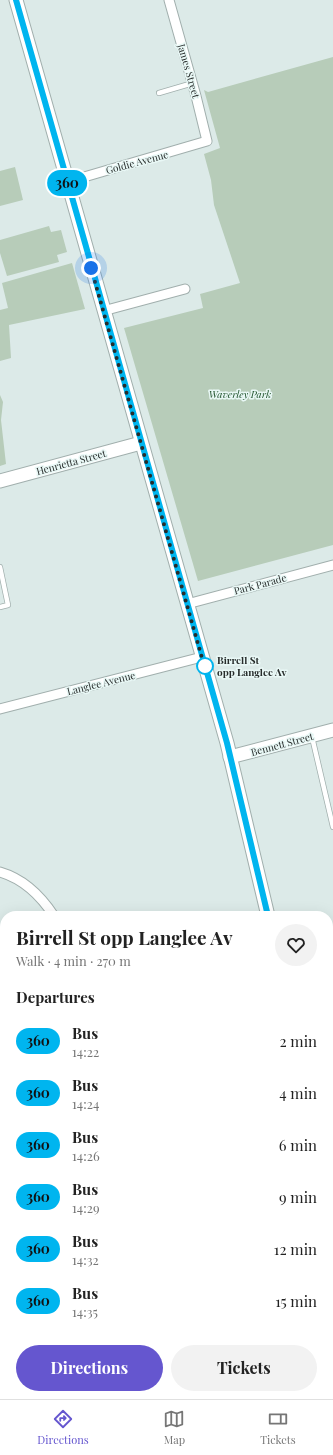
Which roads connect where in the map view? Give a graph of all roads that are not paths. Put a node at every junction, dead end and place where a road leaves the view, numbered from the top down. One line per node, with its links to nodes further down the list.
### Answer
1 (16, 0): 6 (main road)
2 (169, 0): 3 (street, James Street)
3 (193, 83): 4 (lane); 5 (street, James Street)
4 (159, 93)
5 (207, 141): 6 (street, Goldie Avenue)
6 (67, 182): 8 (main road)
7 (185, 289): 8 (street)
8 (103, 311): 9 (main road)
9 (141, 443): 10 (main road, Henrietta Street); 13 (main road)
10 (0, 480)
11 (333, 565): 13 (street, Park Parade)
12 (0, 567): 14 (lane)
13 (188, 604): 15 (main road)
14 (0, 607)
15 (202, 657): 16 (street, Langlee Avenue); 19 (main road)
16 (0, 709)
17 (333, 730): 18 (main road, Bennett Street)
18 (312, 736): 19 (main road, Bennett Street); 20 (lane)
19 (230, 757): 23 (main road)
20 (333, 827)
21 (0, 872): 22 (street)
22 (50, 911)
23 (267, 911)

